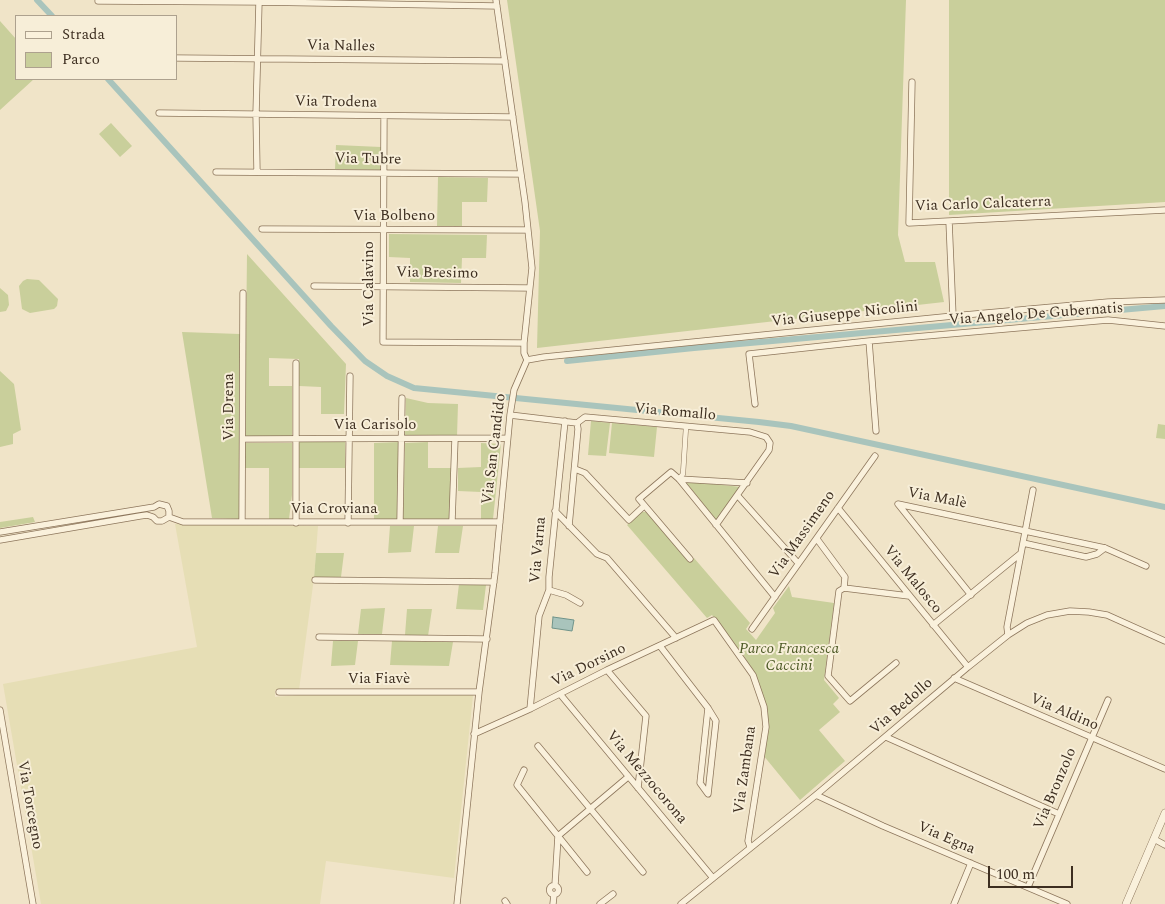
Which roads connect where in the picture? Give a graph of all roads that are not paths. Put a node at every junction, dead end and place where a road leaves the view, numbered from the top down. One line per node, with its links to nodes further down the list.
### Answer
1 (98, 1): 2 (street)
2 (259, 2): 3 (street); 5 (street)
3 (496, 3): 6 (street)
4 (178, 58): 5 (street, Via Nalles)
5 (258, 59): 6 (street, Via Nalles); 9 (street)
6 (505, 62): 11 (street)
7 (912, 82): 17 (street, Via Carlo Calcaterra)
8 (159, 113): 9 (street, Via Trodena)
9 (256, 114): 10 (street, Via Trodena); 12 (street)
10 (384, 116): 11 (street, Via Trodena); 14 (street, Via Calavino)
11 (513, 117): 15 (street)
12 (257, 171): 13 (street, Via Tubre); 14 (street, Via Tubre)
13 (216, 172)
14 (384, 173): 15 (street, Via Tubre); 18 (street, Via Calavino)
15 (521, 174): 20 (street)
16 (1165, 210): 17 (street, Via Carlo Calcaterra)
17 (949, 221): 26 (street)
18 (383, 229): 19 (street, Via Bolbeno); 20 (street, Via Bolbeno); 22 (street, Via Calavino)
19 (262, 230)
20 (527, 230): 23 (street)
21 (314, 286): 22 (street, Via Bresimo)
22 (383, 286): 23 (street, Via Bresimo); 29 (street, Via Calavino)
23 (530, 288): 29 (street)
24 (243, 293): 41 (street, Via Drena)
25 (1165, 300): 26 (street, Via Giuseppe Nicolini)
26 (954, 316): 30 (street, Via Giuseppe Nicolini)
27 (1165, 326): 28 (street, Via Angelo De Gubernatis)
28 (869, 341): 34 (street, Via Angelo De Gubernatis); 39 (street)
29 (524, 343): 30 (street)
30 (527, 360): 35 (street, Via San Candido)
31 (296, 362): 42 (street)
32 (350, 376): 43 (street)
33 (402, 398): 44 (street)
34 (755, 404)
35 (510, 415): 36 (street); 40 (street, Via San Candido)
36 (565, 421): 37 (street); 55 (street, Via Varna)
37 (577, 423): 38 (street, Via Romallo); 47 (street)
38 (686, 426): 48 (street); 49 (street, Via Romallo)
39 (876, 431)
40 (507, 438): 45 (street, Via Carisolo); 65 (street, Via San Candido)
41 (243, 439): 42 (street, Via Carisolo); 60 (street, Via Drena)
42 (296, 439): 43 (street, Via Carisolo); 64 (street)
43 (348, 439): 44 (street, Via Carisolo); 66 (street)
44 (401, 439): 45 (street, Via Carisolo); 61 (street)
45 (455, 439): 62 (street)
46 (875, 456): 54 (street, Via Massimeno)
47 (574, 469): 52 (street); 68 (street)
48 (679, 479): 49 (street); 52 (street); 67 (street)
49 (747, 484): 51 (street)
50 (1033, 490): 71 (street)
51 (738, 496): 67 (street); 80 (street)
52 (644, 506): 79 (street)
53 (154, 507): 56 (street); 57 (street); 58 (street)
54 (838, 508): 74 (street, Via Massimeno); 87 (street, Via Malosco)
55 (555, 512): 68 (street); 85 (street, Via Varna)
56 (106, 514): 59 (street); 63 (street)
57 (169, 516): 58 (street); 60 (street, Via Croviana)
58 (153, 517): 63 (street)
59 (63, 521): 69 (street); 70 (street)
60 (242, 521): 64 (street, Via Croviana)
61 (400, 521): 62 (street, Via Croviana); 66 (street, Via Croviana)
62 (452, 521): 65 (street, Via Croviana)
63 (107, 522): 70 (street)
64 (296, 522): 66 (street, Via Croviana)
65 (500, 522): 83 (street, Via San Candido)
66 (348, 523)
67 (716, 525): 88 (street)
68 (569, 526): 95 (street)
69 (18, 528): 72 (street); 73 (street)
70 (65, 529): 73 (street)
71 (1025, 530): 76 (street); 77 (street); 86 (street, Via Malè)
72 (0, 532)
73 (20, 536): 75 (street)
74 (817, 539): 80 (street, Via Massimeno); 84 (street)
75 (0, 540)
76 (1023, 543): 77 (street); 78 (street)
77 (1105, 548): 81 (street)
78 (1021, 554): 86 (street); 93 (street)
79 (690, 559)
80 (798, 563): 88 (street, Via Massimeno)
81 (1146, 566)
82 (315, 580): 83 (street)
83 (494, 582): 96 (street, Via San Candido)
84 (844, 588): 87 (street); 99 (street)
85 (549, 590): 89 (street); 108 (street, Via Varna)
86 (971, 595): 91 (street)
87 (909, 596): 91 (street, Via Malosco)
88 (775, 597): 92 (street, Via Massimeno)
89 (580, 603)
90 (714, 620): 95 (street, Via Dorsino); 125 (street, Via Zambana)
91 (933, 626): 100 (street, Via Malosco)
92 (752, 629)
93 (1008, 635): 97 (street, Via Bedollo); 100 (street, Via Bedollo)
94 (319, 637): 96 (street)
95 (676, 638): 98 (street, Via Dorsino)
96 (487, 639): 104 (street, Via San Candido)
97 (1165, 640)
98 (660, 646): 101 (street, Via Dorsino); 107 (street)
99 (896, 663)
100 (968, 667): 102 (street, Via Bedollo)
101 (607, 670): 105 (street, Via Dorsino); 117 (street)
102 (954, 678): 111 (street, Via Bedollo); 112 (street, Via Aldino)
103 (278, 692): 104 (street, Via Fiavè)
104 (479, 692): 110 (street, Via San Candido)
105 (560, 694): 108 (street, Via Dorsino); 116 (street, Via Mezzocorona)
106 (1108, 700): 112 (street, Via Bronzolo)
107 (708, 708): 107 (street)
108 (530, 709): 110 (street, Via Dorsino)
109 (0, 710): 132 (street, Via Torcegno)
110 (474, 734): 133 (street, Via San Candido)
111 (886, 737): 118 (street, Via Bedollo); 121 (street)
112 (1091, 738): 115 (street, Via Aldino); 121 (street, Via Bronzolo)
113 (538, 746): 119 (street)
114 (524, 770): 122 (street)
115 (1165, 770)
116 (628, 777): 117 (street, Via Mezzocorona); 119 (street)
117 (638, 788): 129 (street, Via Mezzocorona)
118 (816, 795): 125 (street, Via Bedollo); 126 (street, Via Egna)
119 (590, 808): 122 (street); 128 (street)
120 (1165, 813): 123 (street)
121 (1059, 814): 130 (street, Via Bronzolo)
122 (558, 836): 127 (street); 134 (street)
123 (1154, 839): 124 (street); 139 (street)
124 (1165, 844)
125 (750, 847): 129 (street, Via Bedollo)
126 (971, 864): 130 (street, Via Egna); 137 (street)
127 (587, 872)
128 (643, 872)
129 (713, 878): 136 (street, Via Bedollo)
130 (1028, 887): 138 (street, Via Egna)
131 (613, 894): 135 (street)
132 (33, 904)
133 (458, 904)
134 (553, 904)
135 (600, 904)
136 (681, 904)
137 (954, 904)
138 (1067, 904)
139 (1126, 904)

